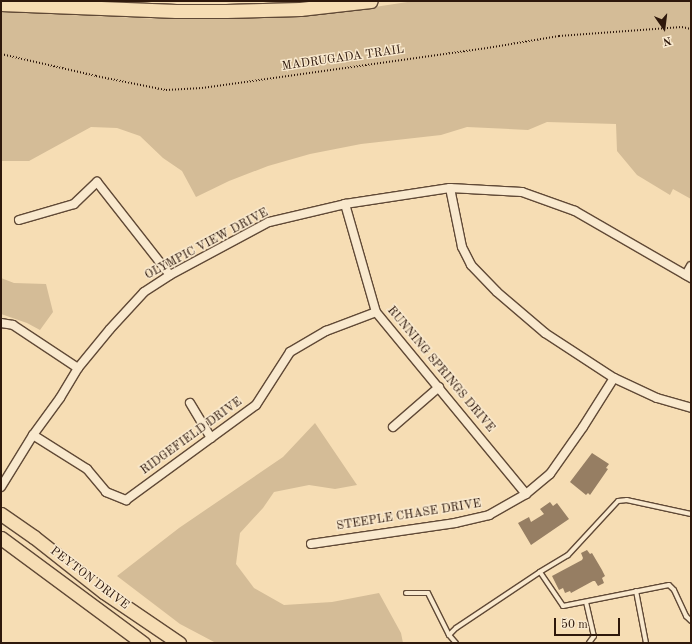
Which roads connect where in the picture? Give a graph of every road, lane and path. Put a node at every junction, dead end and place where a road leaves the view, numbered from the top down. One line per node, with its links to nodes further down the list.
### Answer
1 (371, 1): 2 (main road)
2 (1, 4)
3 (691, 29): 4 (path, MADRUGADA TRAIL)
4 (1, 54)
5 (450, 188): 6 (street, OLYMPIC VIEW DRIVE); 10 (street, OLYMPIC VIEW DRIVE); 14 (street)
6 (345, 204): 9 (street, OLYMPIC VIEW DRIVE); 11 (street, RUNNING SPRINGS DRIVE)
7 (19, 220): 9 (street)
8 (691, 266): 10 (street)
9 (170, 275): 13 (street, OLYMPIC VIEW DRIVE)
10 (689, 276)
11 (376, 312): 15 (street, RUNNING SPRINGS DRIVE); 20 (street, RIDGEFIELD DRIVE)
12 (1, 323): 13 (street)
13 (78, 368): 19 (street, OLYMPIC VIEW DRIVE)
14 (614, 378): 17 (street); 22 (street, STEEPLE CHASE DRIVE)
15 (438, 387): 18 (street); 22 (street, RUNNING SPRINGS DRIVE)
16 (190, 403): 20 (street)
17 (691, 408)
18 (393, 427)
19 (33, 435): 20 (street, RIDGEFIELD DRIVE); 21 (street, OLYMPIC VIEW DRIVE)
20 (211, 438)
21 (1, 487)
22 (526, 494): 26 (street, STEEPLE CHASE DRIVE)
23 (1, 514): 34 (main road, PEYTON DRIVE)
24 (691, 514): 27 (lane)
25 (1, 538): 33 (main road, PEYTON DRIVE)
26 (311, 544)
27 (540, 572): 30 (lane); 32 (lane)
28 (636, 591): 30 (lane); 31 (lane); 37 (lane)
29 (406, 593): 32 (lane)
30 (586, 602): 36 (lane)
31 (691, 621)
32 (448, 635): 35 (lane)
33 (143, 643)
34 (179, 643)
35 (456, 643)
36 (589, 643)
37 (646, 643)

